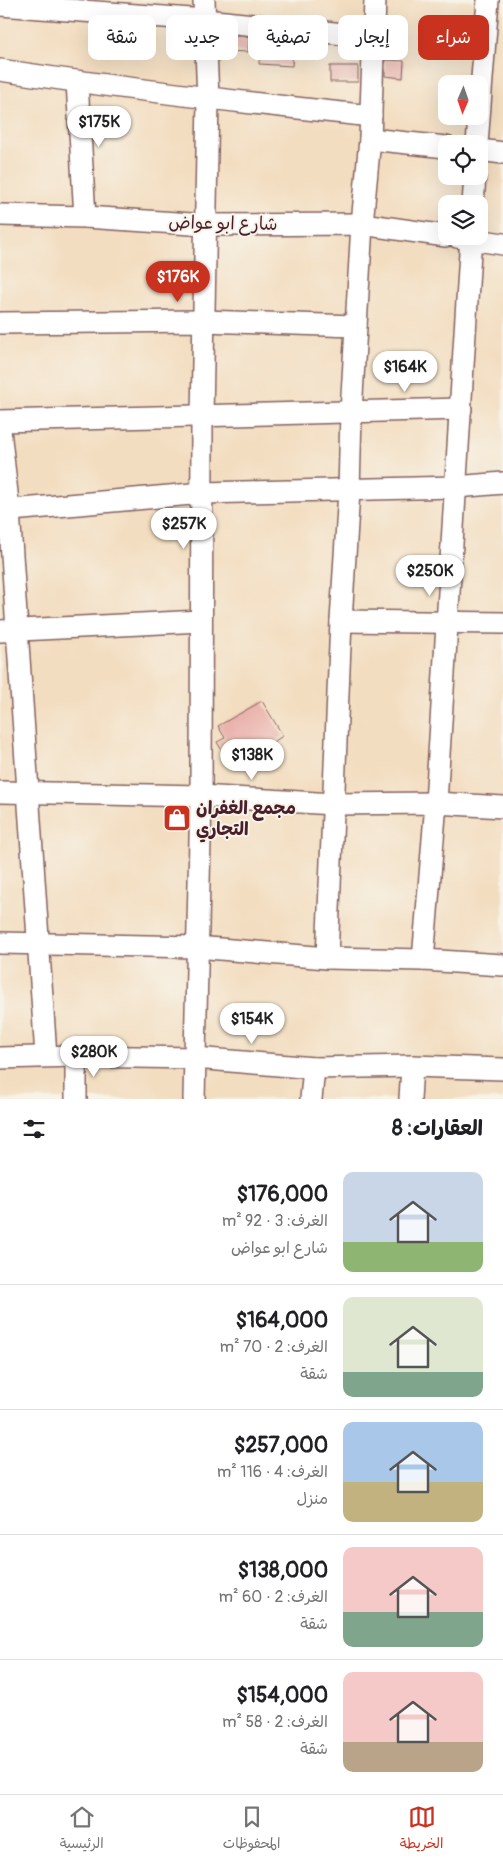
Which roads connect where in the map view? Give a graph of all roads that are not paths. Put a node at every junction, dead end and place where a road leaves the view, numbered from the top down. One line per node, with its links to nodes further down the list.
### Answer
1 (375, 0): 6 (street)
2 (488, 0): 13 (street)
3 (0, 5): 4 (street)
4 (91, 6): 5 (street)
5 (204, 10): 7 (street); 11 (street)
6 (375, 15)
7 (338, 30)
8 (373, 60): 12 (street)
9 (0, 70): 10 (street)
10 (77, 82): 11 (street); 19 (street)
11 (208, 99): 12 (street); 21 (street)
12 (371, 116): 14 (street)
13 (478, 135)
14 (370, 139): 15 (street); 20 (street)
15 (438, 146)
16 (488, 151): 17 (street)
17 (503, 153)
18 (0, 215): 19 (street, شارع ابو عواض)
19 (85, 217): 21 (street, شارع ابو عواض)
20 (362, 224): 21 (street, شارع ابو عواض); 22 (street, شارع ابو عواض); 28 (street)
21 (207, 225): 26 (street)
22 (438, 235)
23 (488, 241): 24 (street, شارع ابو عواض)
24 (503, 244)
25 (471, 245): 29 (street)
26 (204, 321): 27 (street); 28 (street); 31 (street)
27 (0, 323)
28 (356, 326): 30 (street)
29 (461, 409): 30 (street); 35 (street)
30 (351, 413): 31 (street); 36 (street)
31 (202, 416): 32 (street); 37 (street)
32 (0, 421)
33 (0, 430): 38 (street)
34 (503, 483): 35 (street)
35 (456, 488): 36 (street); 41 (street)
36 (350, 491): 37 (street); 40 (street)
37 (203, 493): 38 (street); 39 (street)
38 (5, 511): 43 (street)
39 (201, 621): 43 (street); 46 (street)
40 (342, 621): 41 (street); 48 (street)
41 (447, 623): 42 (street); 47 (street)
42 (503, 623)
43 (9, 630): 45 (street)
44 (0, 792): 45 (street)
45 (30, 792): 46 (street); 51 (street)
46 (201, 796): 48 (street); 52 (street)
47 (436, 803): 48 (street); 49 (street); 54 (street)
48 (333, 804): 53 (street)
49 (503, 807)
50 (0, 944): 51 (street)
51 (38, 945): 52 (street); 56 (street)
52 (196, 948): 53 (street); 59 (street)
53 (327, 958): 54 (street)
54 (423, 960): 55 (street)
55 (503, 965)
56 (46, 1056): 57 (street); 58 (street)
57 (76, 1056): 59 (street); 63 (street)
58 (0, 1058)
59 (195, 1058): 61 (street); 64 (street)
60 (412, 1066): 61 (street); 62 (street); 66 (street)
61 (314, 1068): 65 (street)
62 (503, 1069)
63 (76, 1099)
64 (194, 1099)
65 (312, 1099)
66 (410, 1099)

